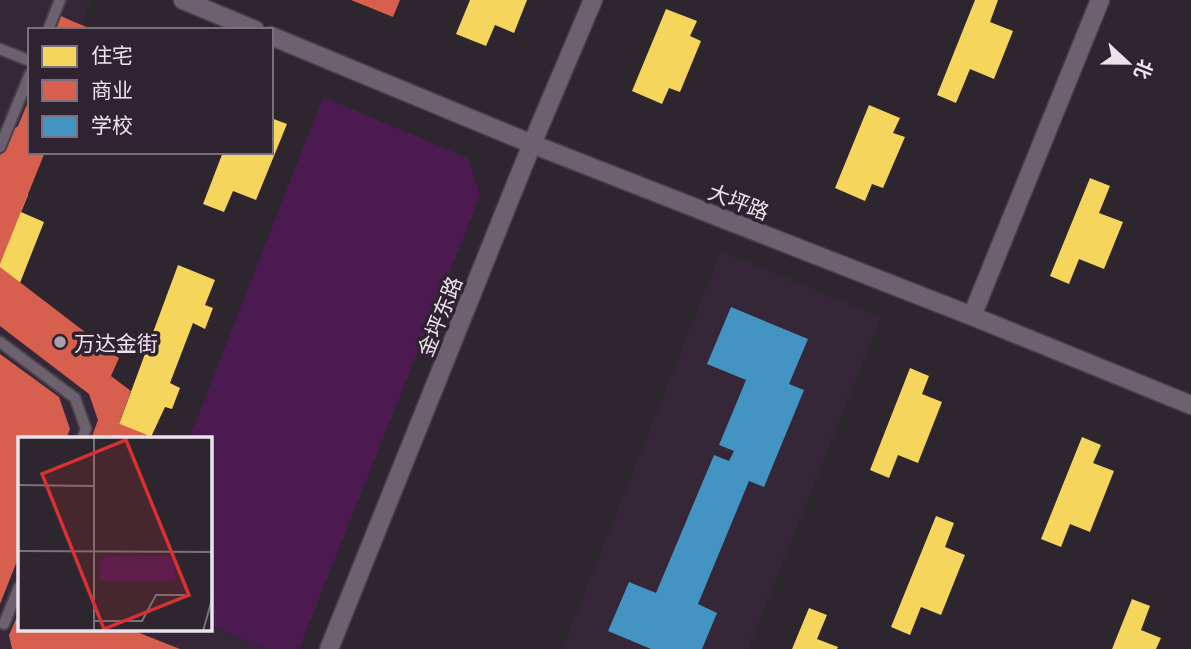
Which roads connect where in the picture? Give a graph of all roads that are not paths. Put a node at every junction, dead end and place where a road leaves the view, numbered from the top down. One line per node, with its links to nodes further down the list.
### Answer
1 (60, 0): 5 (street)
2 (183, 0): 6 (street)
3 (593, 0): 11 (street, 金坪东路)
4 (1100, 0): 13 (street)
5 (49, 28)
6 (250, 28)
7 (273, 37): 11 (street, 大坪路)
8 (0, 49): 9 (street)
9 (28, 60)
10 (28, 79): 12 (street)
11 (532, 144): 13 (street, 大坪路); 19 (street, 金坪东路)
12 (0, 146)
13 (972, 316): 15 (street, 大坪路)
14 (0, 342): 16 (street)
15 (1191, 405)
16 (83, 437)
17 (18, 589): 18 (street)
18 (4, 624)
19 (328, 649)

